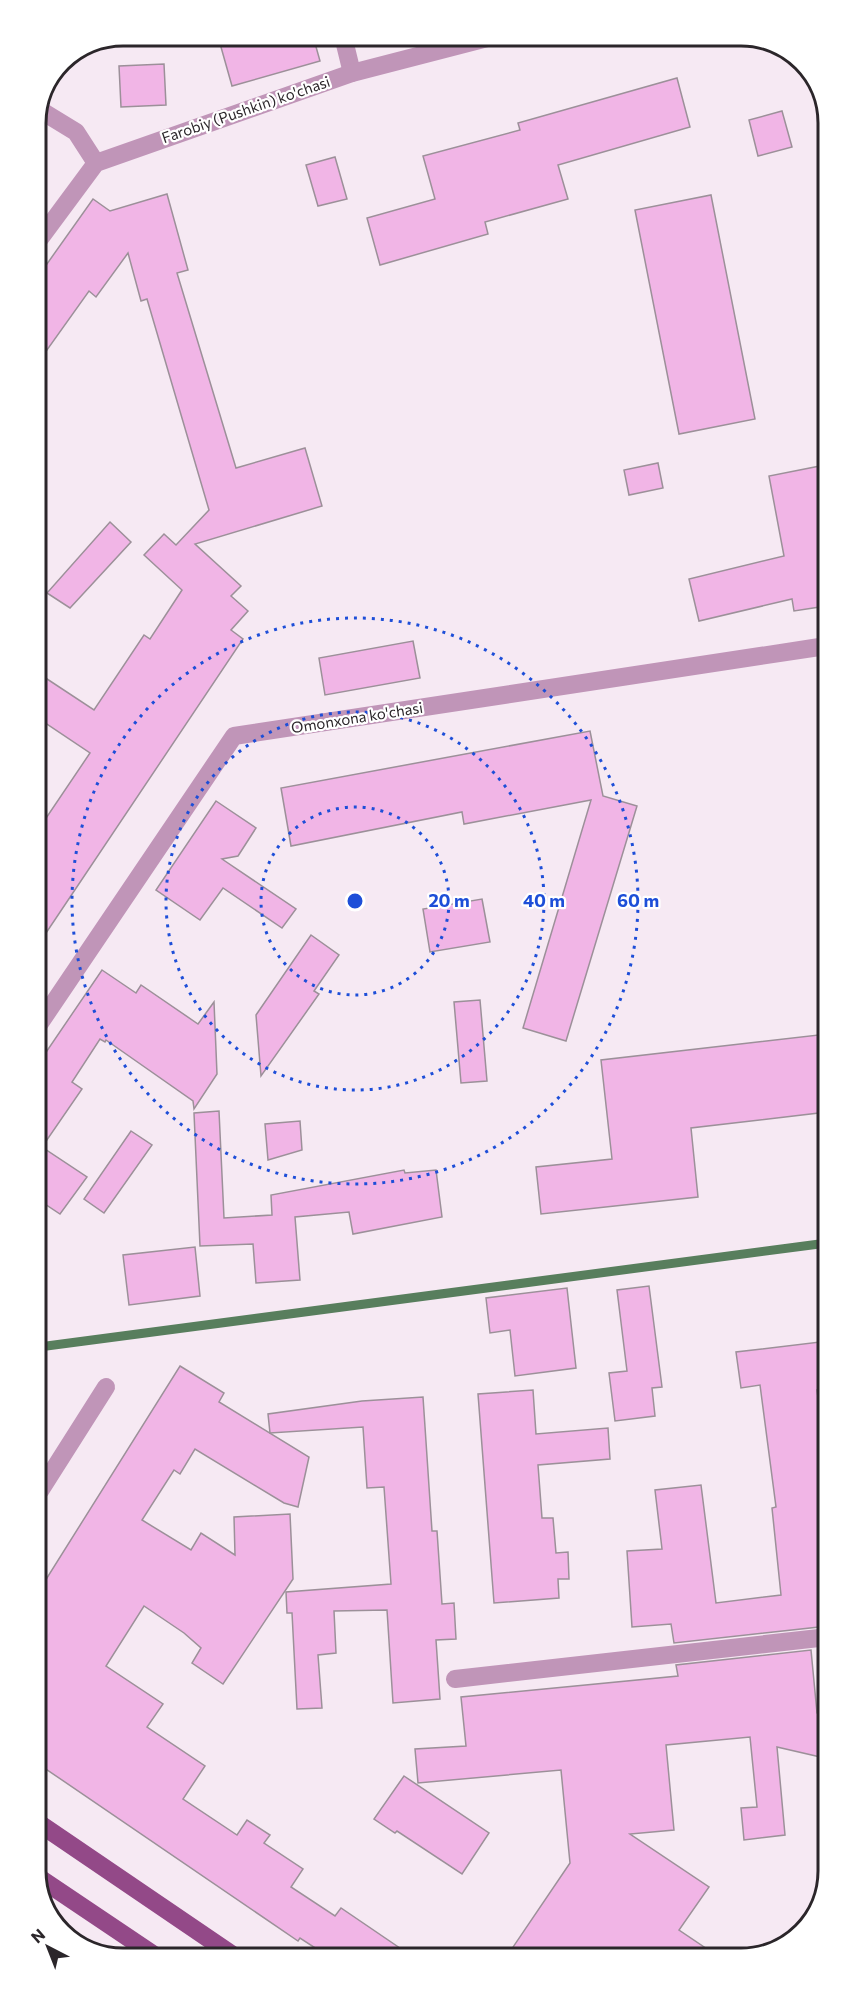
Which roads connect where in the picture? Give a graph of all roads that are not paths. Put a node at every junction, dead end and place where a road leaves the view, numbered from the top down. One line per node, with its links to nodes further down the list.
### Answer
1 (346, 46): 3 (street)
2 (454, 47): 3 (street, Farobiy (Pushkin) ko'chasi)
3 (352, 73): 5 (street, Farobiy (Pushkin) ko'chasi)
4 (48, 115): 5 (street)
5 (96, 163): 6 (street)
6 (47, 229)
7 (818, 647): 8 (street, Omonxona ko'chasi)
8 (46, 1013)
9 (106, 1387): 10 (street)
10 (46, 1481)
11 (818, 1638): 12 (street)
12 (455, 1679)
13 (46, 1828): 16 (main road)
14 (48, 1884): 15 (main road)
15 (144, 1948)
16 (222, 1948)

